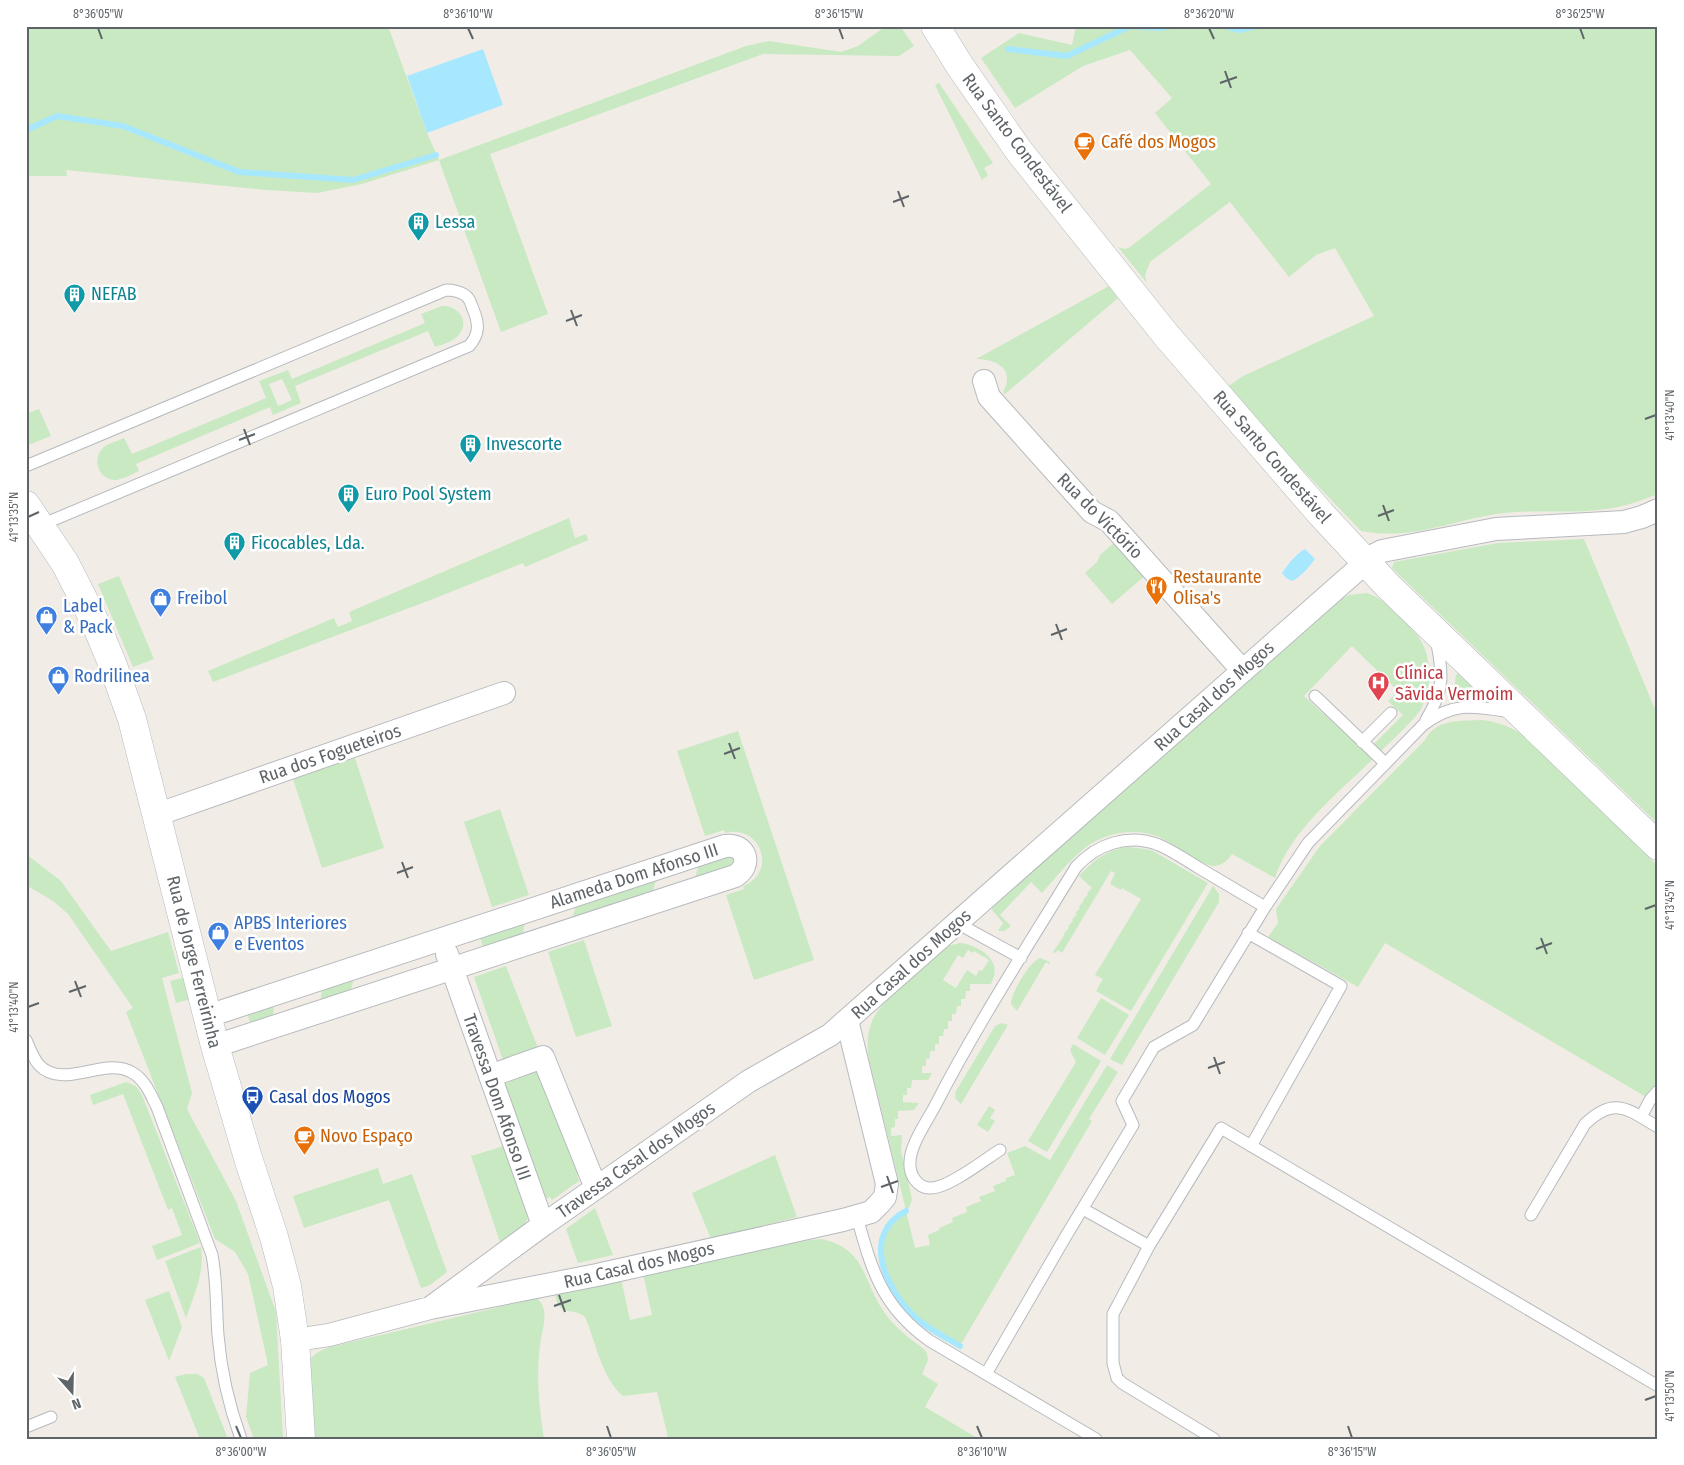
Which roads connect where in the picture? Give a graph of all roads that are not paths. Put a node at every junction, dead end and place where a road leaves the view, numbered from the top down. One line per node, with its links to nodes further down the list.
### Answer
1 (935, 26): 6 (street, Rua Santo Condestável)
2 (984, 381): 8 (street, Rua do Victório)
3 (26, 466): 5 (lane)
4 (1658, 510): 6 (street, Rua Casal dos Mogos)
5 (34, 515): 16 (street, Rua de Jorge Ferreirinha)
6 (1365, 562): 7 (street, Rua Santo Condestável); 8 (street, Rua Casal dos Mogos)
7 (1435, 631): 12 (street, Rua Santo Condestável); 13 (lane)
8 (1243, 670): 19 (street, Rua Casal dos Mogos)
9 (504, 693): 16 (street, Rua dos Fogueteiros)
10 (1315, 696): 14 (lane)
11 (1391, 713): 14 (lane)
12 (1522, 714): 13 (lane); 17 (street, Rua Santo Condestável)
13 (1423, 725): 15 (lane)
14 (1362, 742): 15 (lane)
15 (1385, 763): 18 (lane)
16 (156, 816): 24 (street, Rua de Jorge Ferreirinha)
17 (1658, 846)
18 (1265, 907): 20 (lane); 22 (lane)
19 (957, 923): 22 (lane); 25 (street, Rua Casal dos Mogos)
20 (1248, 934): 32 (lane); 35 (lane)
21 (442, 939): 23 (street); 23 (street, Alameda Dom Afonso III); 24 (street, Alameda Dom Afonso III)
22 (1021, 958): 33 (lane)
23 (452, 968): 27 (street, Alameda Dom Afonso III); 28 (street, Travessa Dom Afonso III)
24 (208, 1016): 27 (street, Rua de Jorge Ferreirinha)
25 (847, 1020): 34 (street, Travessa Casal dos Mogos); 37 (street, Rua Casal dos Mogos)
26 (26, 1040): 46 (lane)
27 (215, 1046): 41 (street, Rua de Jorge Ferreirinha)
28 (490, 1076): 34 (street); 38 (street, Travessa Dom Afonso III)
29 (1658, 1091): 30 (lane)
30 (1641, 1117): 31 (lane); 36 (lane)
31 (1658, 1127)
32 (1252, 1146): 39 (lane); 43 (lane)
33 (1000, 1150)
34 (596, 1188): 38 (street, Travessa Casal dos Mogos)
35 (1083, 1208): 39 (lane); 42 (lane)
36 (1531, 1215)
37 (857, 1217): 40 (street, Rua Casal dos Mogos); 42 (lane)
38 (543, 1225): 40 (street, Travessa Casal dos Mogos)
39 (1149, 1246): 49 (lane)
40 (430, 1308): 41 (street, Rua Casal dos Mogos)
41 (295, 1340): 47 (street, Rua de Jorge Ferreirinha)
42 (986, 1374): 48 (lane)
43 (1658, 1386)
44 (51, 1417): 45 (lane)
45 (26, 1427)
46 (241, 1439)
47 (301, 1439)
48 (1096, 1439)
49 (1214, 1439)

